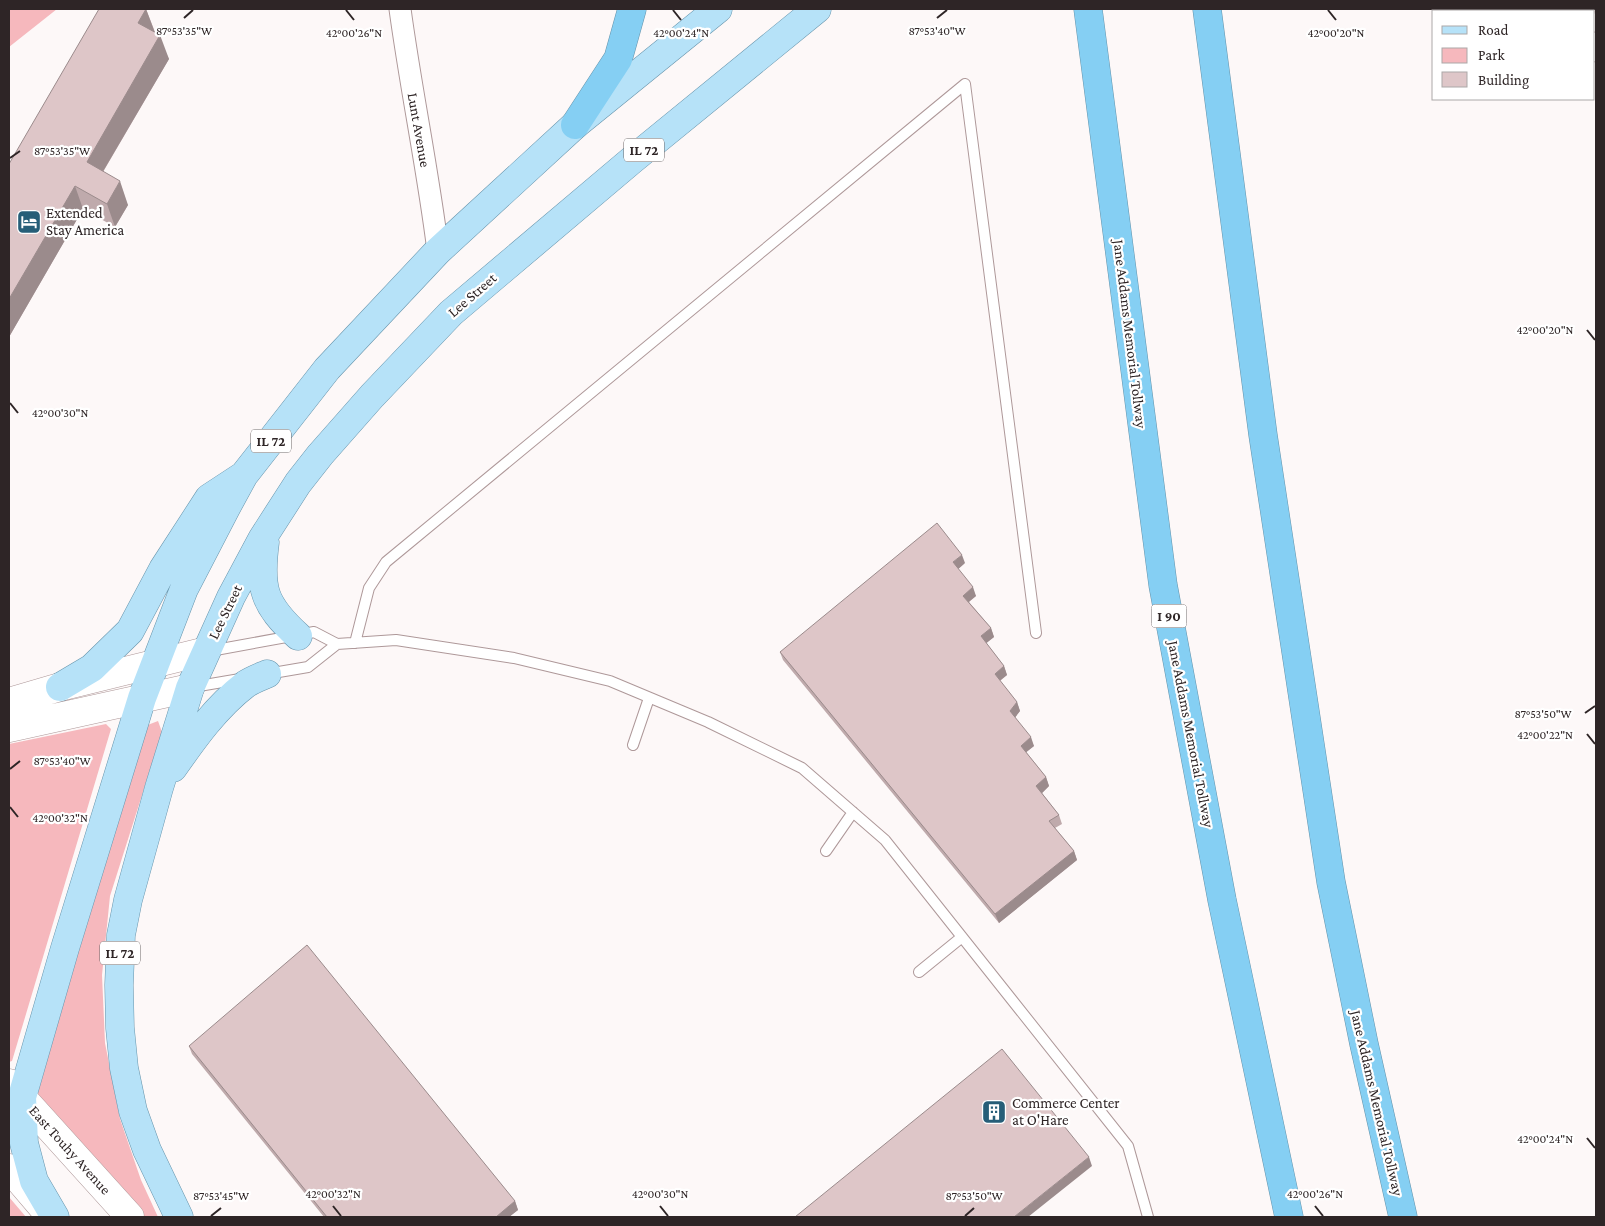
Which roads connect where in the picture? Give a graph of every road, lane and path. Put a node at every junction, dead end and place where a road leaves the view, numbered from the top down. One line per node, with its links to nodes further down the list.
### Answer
1 (400, 9): 8 (street, Lunt Avenue)
2 (632, 9): 7 (highway)
3 (718, 9): 7 (main road, IL 72)
4 (817, 9): 10 (main road, Lee Street / IL 72)
5 (1088, 9): 37 (highway, Jane Addams Memorial Tollway / I 90)
6 (1207, 9): 38 (highway, Jane Addams Memorial Tollway)
7 (575, 125): 8 (main road, IL 72)
8 (438, 251): 9 (main road, IL 72)
9 (244, 475): 16 (main road, IL 72); 18 (main road)
10 (267, 531): 12 (main road); 15 (main road, Lee Street / IL 72)
11 (1036, 634): 13 (lane)
12 (298, 636): 14 (lane); 15 (lane)
13 (355, 643): 14 (lane); 21 (lane)
14 (337, 644): 17 (lane)
15 (206, 651): 16 (main road, Lee Street); 19 (main road, Lee Street / IL 72)
16 (155, 664): 18 (main road, Lee Street); 20 (main road, IL 72)
17 (267, 674): 19 (lane); 25 (main road)
18 (60, 687): 22 (main road, Lee Street)
19 (190, 688): 20 (main road); 25 (main road, IL 72)
20 (142, 698): 23 (main road); 30 (main road, IL 72)
21 (649, 698): 24 (lane); 26 (lane)
22 (9, 702)
23 (9, 728)
24 (633, 745)
25 (159, 788): 35 (main road, IL 72)
26 (853, 812): 27 (lane); 28 (lane)
27 (826, 851)
28 (962, 937): 29 (lane); 36 (lane)
29 (919, 972)
30 (15, 1090): 33 (main road, IL 72); 34 (main road, East Touhy Avenue)
31 (9, 1168): 32 (main road)
32 (51, 1217)
33 (55, 1217)
34 (130, 1217)
35 (179, 1217)
36 (1148, 1217)
37 (1289, 1217)
38 (1403, 1217)

